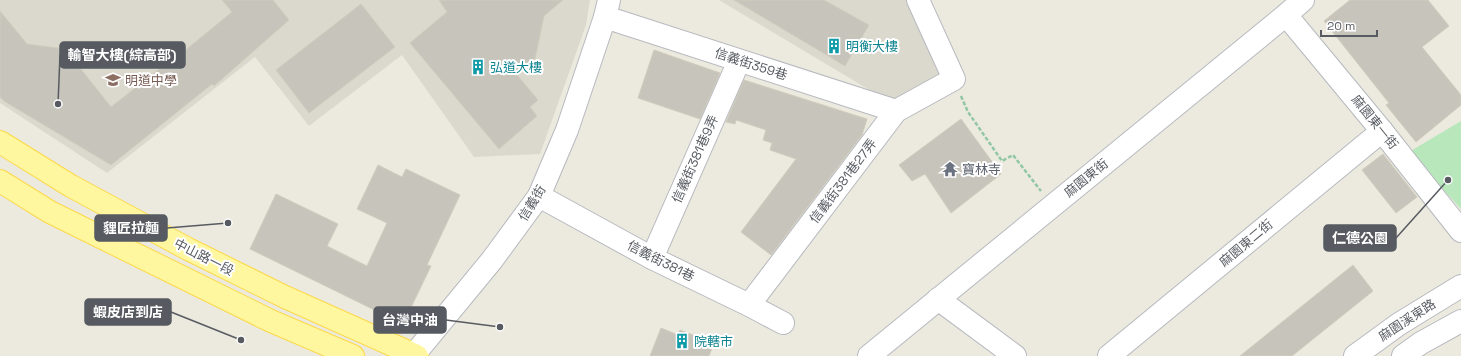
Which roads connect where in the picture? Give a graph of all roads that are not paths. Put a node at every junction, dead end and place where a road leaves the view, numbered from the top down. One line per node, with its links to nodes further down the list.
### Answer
1 (918, 0): 6 (street, 信義街381巷27弄)
2 (1303, 0): 4 (street, 麻園東街)
3 (608, 9): 5 (street, 信義街359巷); 10 (street, 信義街)
4 (1286, 15): 7 (street, 麻園東一街); 14 (street, 麻園東街)
5 (739, 61): 6 (street, 信義街359巷); 12 (street, 信義街381巷9弄)
6 (896, 111): 15 (street, 信義街381巷27弄)
7 (1382, 131): 11 (street, 麻園東一街); 22 (street, 麻園東二街)
8 (0, 142): 19 (main road, 中山路一段)
9 (0, 181): 18 (main road)
10 (539, 196): 12 (street, 信義街381巷); 19 (street, 信義街)
11 (1461, 231)
12 (652, 258): 15 (street, 信義街381巷)
13 (1461, 286): 23 (street, 麻園溪東路)
14 (938, 299): 20 (street, 麻園東街); 21 (street)
15 (749, 305): 17 (street, 信義街381巷)
16 (1461, 322): 24 (street, 麻園溪東路)
17 (783, 323)
18 (353, 356)
19 (415, 356)
20 (869, 356)
21 (1016, 356)
22 (1109, 356)
23 (1355, 356)
24 (1403, 356)

